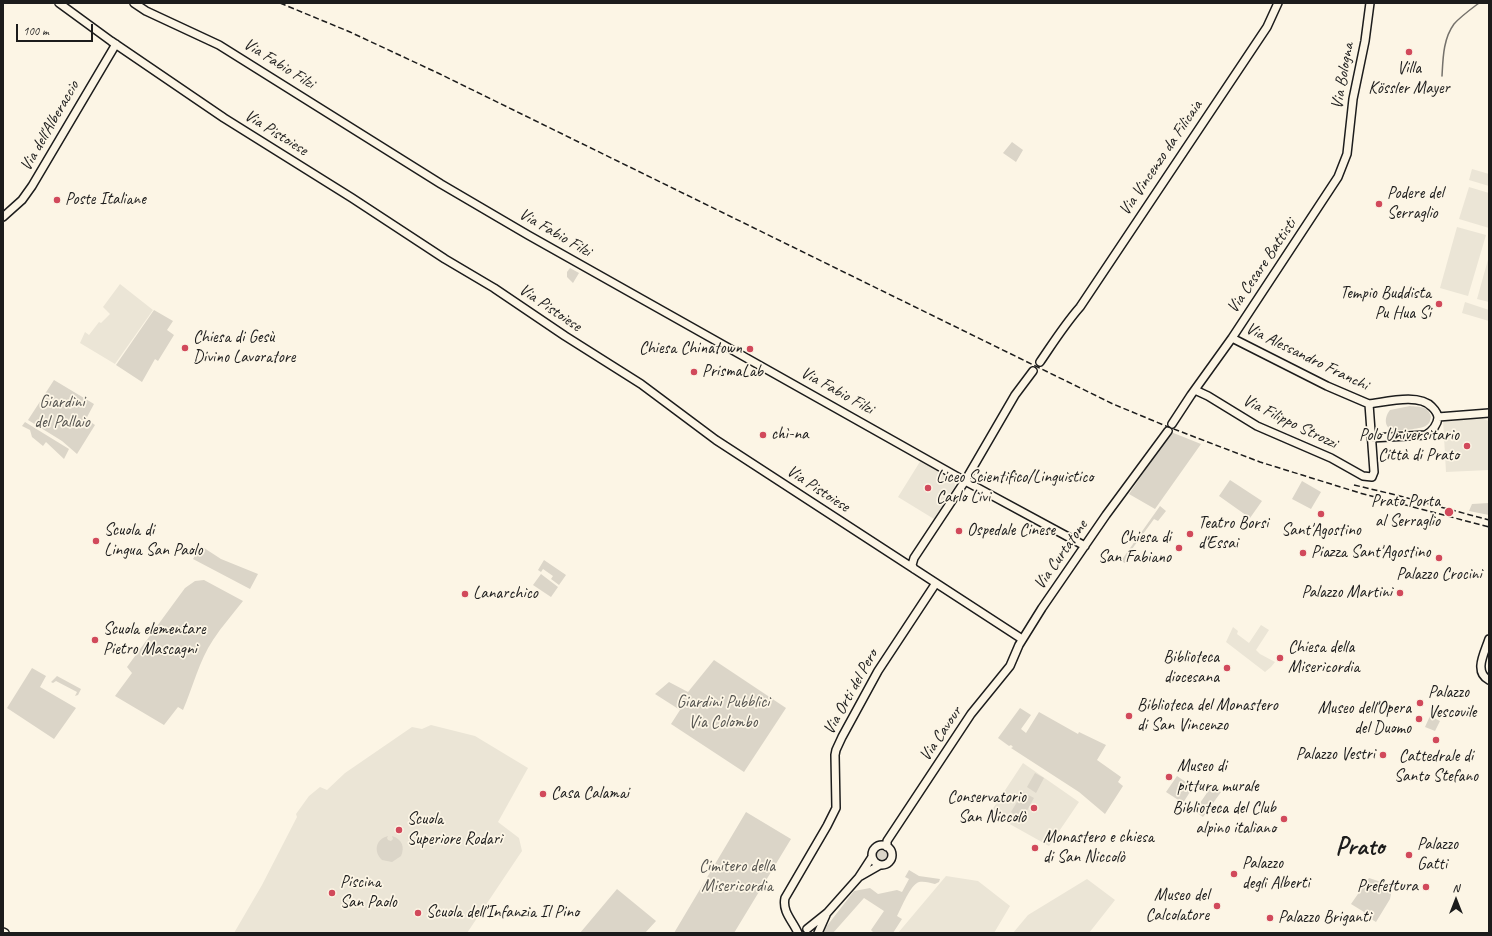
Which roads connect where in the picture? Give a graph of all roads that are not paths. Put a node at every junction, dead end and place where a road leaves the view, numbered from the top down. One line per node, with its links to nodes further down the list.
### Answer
1 (59, 3): 5 (street, Via Pistoiese)
2 (134, 3): 18 (street, Via Fabio Filzi)
3 (1278, 3): 9 (street, Via Vincenzo da Filicaia)
4 (1370, 3): 6 (street, Via Bologna)
5 (116, 44): 7 (street, Via dell'Alberaccio); 20 (street, Via Pistoiese)
6 (1347, 154): 8 (street, Via Cesare Battisti)
7 (3, 217)
8 (1232, 338): 11 (street, Via Cesare Battisti); 12 (street, Via Alessandro Franchi)
9 (1040, 362)
10 (1033, 371): 18 (street)
11 (1195, 390): 15 (street); 17 (street, Via Filippo Strozzi)
12 (1369, 404): 14 (street); 17 (street)
13 (1489, 413): 14 (street)
14 (1438, 417): 17 (street)
15 (1172, 424)
16 (1168, 431): 19 (street, Via Curtatone)
17 (1371, 438)
18 (965, 481): 19 (street, Via Fabio Filzi); 20 (street)
19 (1085, 546): 22 (street, Via Curtatone)
20 (914, 569): 21 (street, Via Pistoiese)
21 (936, 583): 22 (street, Via Pistoiese); 31 (street, Via Orti del Pero)
22 (1022, 639): 25 (street, Via Cavour)
23 (1489, 639): 24 (street)
24 (1489, 680)
25 (887, 847): 26 (street, Via Cavour); 27 (street, Via Cavour)
26 (872, 857): 27 (street); 28 (street, Via Cavour)
27 (880, 865): 28 (street, Via Cavour)
28 (859, 877): 29 (street, Via Cavour)
29 (827, 913): 30 (street, Via Cavour); 32 (street, Via Cavour)
30 (807, 929): 31 (street, Via Cavour); 32 (street, Via Cavour)
31 (799, 933)
32 (817, 933)

